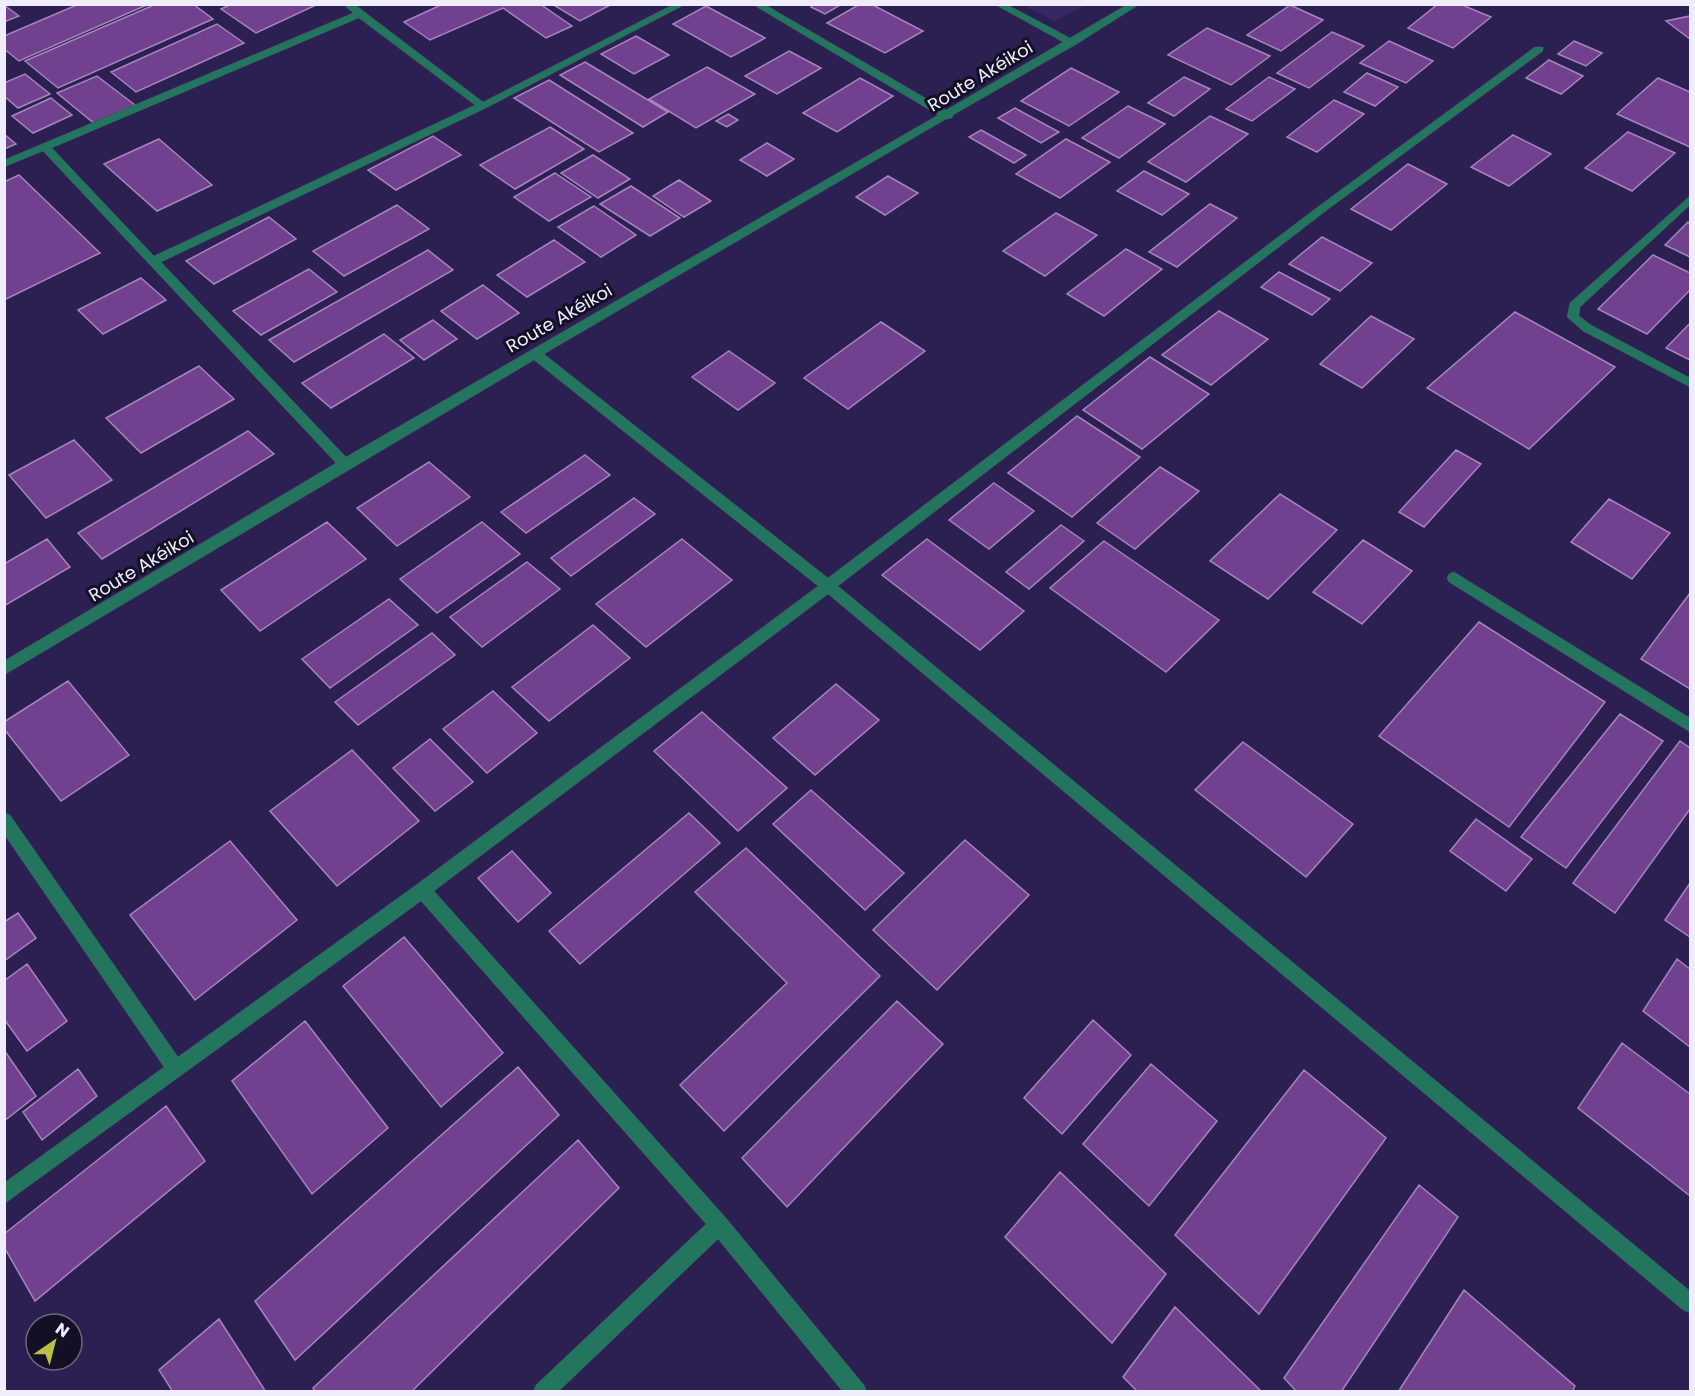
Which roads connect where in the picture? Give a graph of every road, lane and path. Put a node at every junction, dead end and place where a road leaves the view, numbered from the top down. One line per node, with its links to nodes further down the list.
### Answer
1 (347, 4): 6 (street)
2 (682, 4): 9 (street)
3 (756, 4): 10 (street)
4 (998, 4): 7 (street)
5 (1136, 4): 7 (street, Route Akéikoi)
6 (360, 14): 9 (street); 11 (street)
7 (1071, 43): 10 (street, Route Akéikoi)
8 (1539, 49): 19 (street)
9 (482, 106): 14 (street)
10 (948, 116): 15 (street, Route Akéikoi)
11 (45, 147): 12 (street); 14 (street)
12 (4, 164)
13 (1690, 199): 16 (street)
14 (155, 261): 17 (street)
15 (534, 353): 17 (street, Route Akéikoi); 19 (street)
16 (1690, 383)
17 (345, 464): 20 (street, Route Akéikoi)
18 (1454, 578): 21 (street)
19 (828, 586): 23 (street); 27 (street)
20 (4, 669)
21 (1690, 726)
22 (4, 820): 24 (street)
23 (422, 890): 24 (street); 26 (street)
24 (175, 1068): 25 (street)
25 (4, 1195)
26 (719, 1225): 28 (street); 29 (street)
27 (1690, 1303)
28 (543, 1392)
29 (857, 1392)

